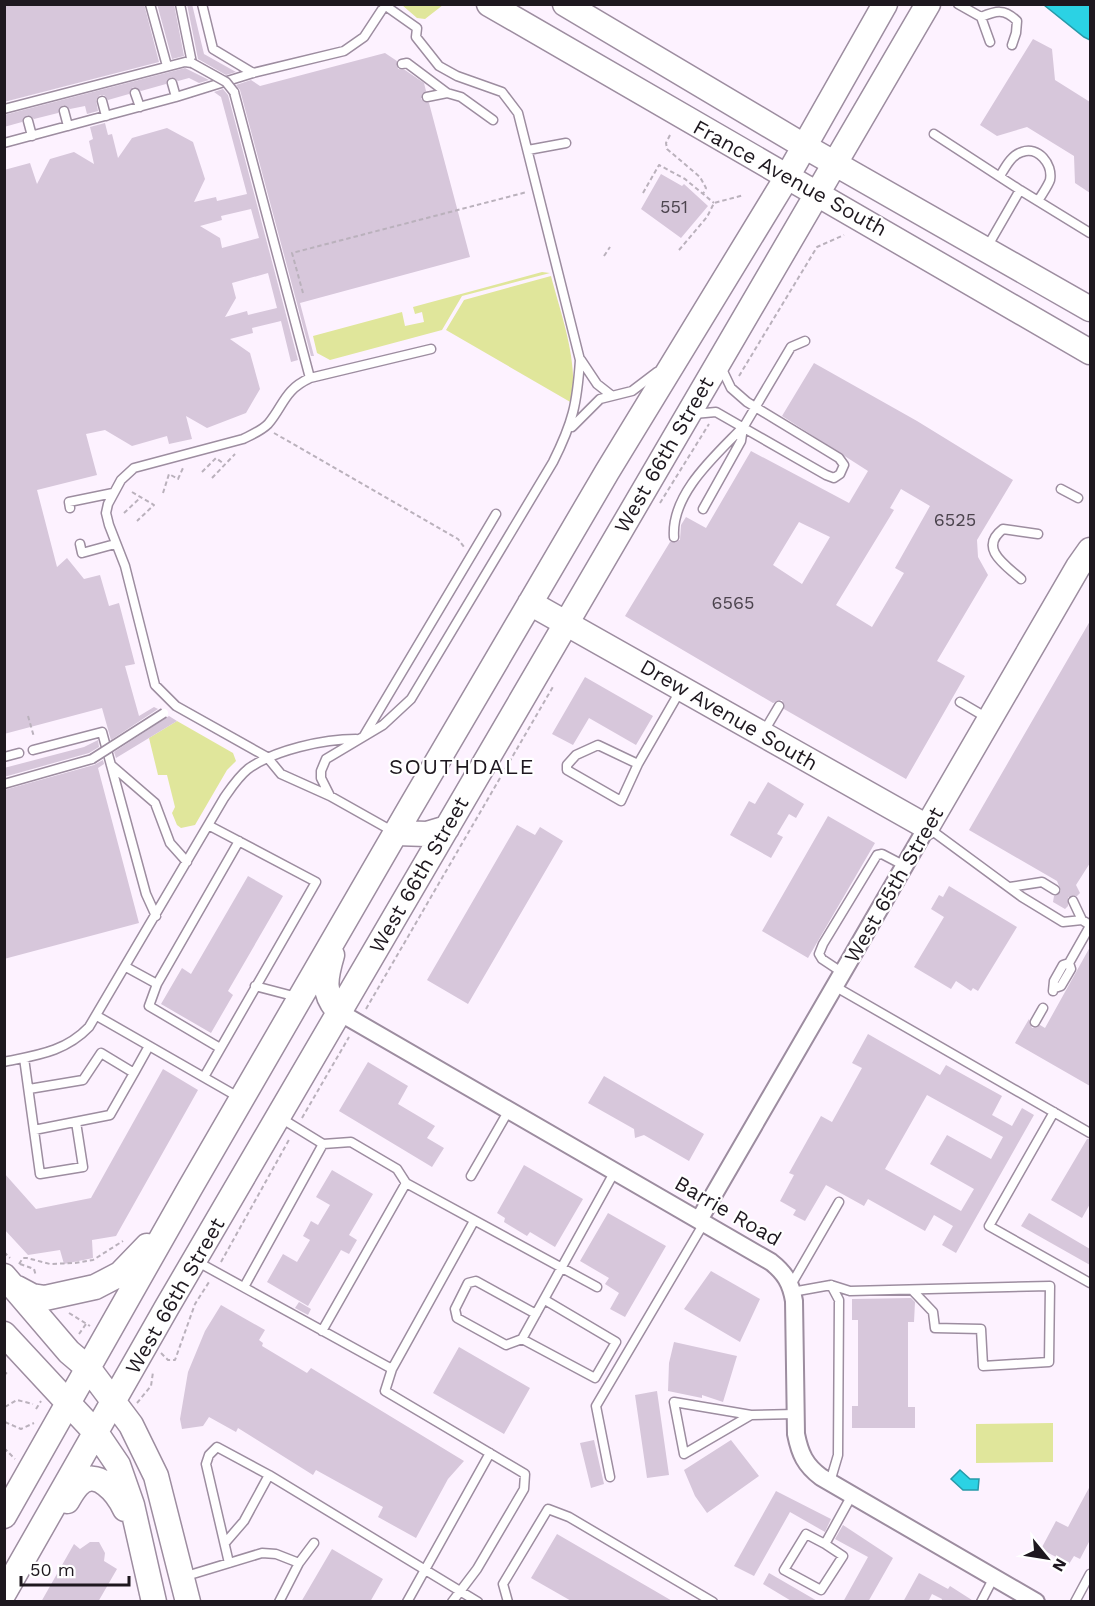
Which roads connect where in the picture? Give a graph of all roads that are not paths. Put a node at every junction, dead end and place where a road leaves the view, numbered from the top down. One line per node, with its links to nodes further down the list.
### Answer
1 (150, 4): 15 (lane)
2 (180, 4): 13 (lane)
3 (202, 4): 16 (lane)
4 (489, 4): 38 (main road, France Avenue South)
5 (565, 4): 34 (main road, France Avenue South)
6 (885, 4): 34 (main road, West 66th Street)
7 (928, 4): 36 (main road, West 66th Street)
8 (958, 4): 10 (lane)
9 (384, 5): 16 (lane); 35 (lane)
10 (981, 17): 11 (lane); 12 (lane)
11 (990, 42)
12 (1012, 45)
13 (192, 63): 15 (lane); 51 (lane, bridge)
14 (402, 64): 19 (lane)
15 (167, 66): 24 (lane)
16 (253, 73): 20 (lane)
17 (172, 82): 20 (lane)
18 (135, 93): 23 (lane)
19 (447, 93): 21 (lane); 27 (lane)
20 (176, 97): 23 (lane)
21 (427, 97)
22 (102, 101): 26 (lane)
23 (140, 107): 26 (lane)
24 (4, 109)
25 (64, 111): 29 (lane)
26 (106, 116): 29 (lane)
27 (493, 120)
28 (28, 121): 31 (lane)
29 (68, 126): 31 (lane)
30 (934, 134): 37 (lane)
31 (32, 136): 32 (lane)
32 (4, 143)
33 (566, 143): 35 (lane)
34 (804, 146): 36 (main road, France Avenue South); 38 (main road, West 66th Street)
35 (528, 150): 49 (lane)
36 (836, 164): 40 (main road, West 66th Street); 43 (main road, France Avenue South)
37 (1000, 176): 39 (lane); 41 (lane)
38 (787, 177): 40 (main road, France Avenue South); 48 (main road, West 66th Street)
39 (1020, 190): 41 (lane); 43 (lane)
40 (818, 195): 47 (main road, France Avenue South); 50 (main road, West 66th Street)
41 (1038, 201): 42 (lane)
42 (1090, 232)
43 (986, 249): 44 (main road, France Avenue South)
44 (1088, 303)
45 (805, 341): 53 (lane)
46 (431, 349): 51 (lane)
47 (1090, 352)
48 (676, 357): 52 (lane); 69 (main road, West 66th Street)
49 (580, 360): 52 (lane); 55 (lane)
50 (718, 362): 53 (lane); 54 (main road, West 66th Street)
51 (310, 378): 58 (lane)
52 (611, 395): 55 (lane)
53 (755, 408): 56 (lane); 56 (lane)
54 (688, 414): 56 (lane); 70 (main road, West 66th Street)
55 (570, 428): 77 (lane)
56 (743, 428): 61 (lane); 64 (lane)
57 (1061, 489): 59 (lane)
58 (113, 493): 60 (lane); 66 (lane)
59 (1078, 498)
60 (70, 507)
61 (703, 509)
62 (496, 514): 77 (lane)
63 (1038, 534): 68 (lane)
64 (674, 537)
65 (80, 544): 66 (lane)
66 (115, 544): 73 (lane)
67 (1090, 550): 75 (main road, West 65th Street)
68 (1021, 579)
69 (530, 603): 70 (main road, Drew Avenue South); 89 (main road, West 66th Street)
70 (566, 623): 71 (main road, Drew Avenue South); 88 (main road, West 66th Street)
71 (682, 688): 76 (main road, Drew Avenue South); 82 (lane)
72 (960, 702): 75 (lane)
73 (176, 706): 81 (lane); 84 (lane, bridge)
74 (779, 706): 76 (lane)
75 (989, 719): 87 (main road, West 65th Street)
76 (763, 734): 87 (main road, Drew Avenue South)
77 (361, 737): 81 (lane); 85 (lane)
78 (33, 750): 83 (lane)
79 (19, 753): 80 (lane)
80 (4, 757)
81 (267, 758): 85 (lane); 86 (lane)
82 (638, 764): 82 (lane)
83 (111, 765): 91 (lane); 96 (lane)
84 (4, 783)
85 (330, 796): 89 (lane)
86 (208, 825): 90 (lane); 91 (lane)
87 (927, 827): 92 (street, West 65th Street); 93 (lane)
88 (447, 828): 89 (main road); 108 (main road, West 66th Street)
89 (396, 833): 99 (main road, West 66th Street)
90 (239, 841): 102 (lane); 103 (lane)
91 (187, 862): 96 (lane)
92 (905, 866): 101 (street, West 65th Street); 101 (lane)
93 (1010, 887): 94 (lane); 97 (lane)
94 (1055, 891)
95 (1073, 901): 97 (lane)
96 (156, 916): 100 (lane)
97 (1082, 920): 98 (lane)
98 (1090, 925): 104 (lane)
99 (338, 933): 105 (main road, West 66th Street); 108 (main road)
100 (126, 967): 102 (lane); 107 (lane)
101 (840, 980): 119 (lane); 130 (street, West 65th Street)
102 (157, 984): 111 (lane)
103 (255, 986): 105 (lane); 111 (lane)
104 (1054, 989)
105 (301, 998): 117 (main road, West 66th Street)
106 (1043, 1008): 109 (lane)
107 (97, 1016): 110 (lane); 112 (lane)
108 (346, 1022): 118 (street, Barrie Road); 121 (main road, West 66th Street)
109 (1035, 1022)
110 (149, 1046): 114 (lane); 115 (lane)
111 (220, 1048): 115 (lane)
112 (24, 1058): 113 (lane); 116 (lane)
113 (4, 1062)
114 (134, 1072): 116 (lane); 120 (lane)
115 (204, 1077): 117 (lane)
116 (29, 1089): 122 (lane)
117 (242, 1098): 131 (main road, West 66th Street)
118 (508, 1110): 125 (street, Barrie Road); 126 (lane)
119 (1054, 1112): 123 (lane); 135 (lane)
120 (76, 1122): 122 (lane); 122 (lane)
121 (288, 1122): 124 (lane); 132 (main road, West 66th Street)
122 (34, 1130)
123 (1090, 1133)
124 (323, 1144): 127 (lane); 137 (lane)
125 (615, 1172): 130 (street, Barrie Road); 133 (lane)
126 (471, 1176)
127 (406, 1183): 129 (lane); 143 (lane)
128 (839, 1202): 139 (lane)
129 (474, 1221): 133 (lane); 147 (lane)
130 (701, 1222): 139 (street, Barrie Road); 155 (lane)
131 (170, 1223): 134 (main road); 146 (main road, West 66th Street)
132 (206, 1266): 137 (lane); 149 (main road, West 66th Street)
133 (562, 1267): 138 (lane); 141 (lane)
134 (13, 1276): 146 (main road)
135 (1090, 1283)
136 (831, 1285): 139 (lane); 140 (lane); 156 (lane)
137 (244, 1287): 143 (lane)
138 (597, 1287)
139 (792, 1289): 150 (street)
140 (913, 1291): 140 (lane)
141 (545, 1300): 142 (lane); 145 (lane)
142 (536, 1314): 145 (lane); 145 (lane)
143 (322, 1331): 147 (lane)
144 (4, 1334): 148 (main road)
145 (522, 1339)
146 (89, 1369): 148 (main road, West 66th Street); 149 (main road)
147 (392, 1369): 153 (lane)
148 (68, 1402): 152 (main road); 158 (main road, West 66th Street)
149 (125, 1403): 152 (main road, West 66th Street); 168 (main road)
150 (796, 1414): 151 (lane); 156 (street)
151 (751, 1415): 151 (lane)
152 (97, 1434): 162 (main road); 166 (main road, West 66th Street)
153 (490, 1453): 165 (lane); 170 (lane)
154 (269, 1475): 159 (lane); 159 (lane); 165 (lane)
155 (610, 1477)
156 (830, 1482): 157 (street)
157 (852, 1495): 161 (lane); 169 (street)
158 (4, 1516)
159 (225, 1543): 163 (lane)
160 (314, 1543): 164 (lane)
161 (825, 1544): 161 (lane)
162 (144, 1557): 166 (main road); 172 (main road)
163 (229, 1563): 164 (lane); 168 (lane)
164 (298, 1563): 174 (lane)
165 (425, 1570): 170 (lane); 175 (lane)
166 (17, 1571): 171 (main road, West 66th Street)
167 (1090, 1574): 182 (lane)
168 (182, 1577): 173 (main road)
169 (994, 1577): 180 (lane); 181 (street)
170 (459, 1589): 176 (lane); 177 (lane)
171 (4, 1593)
172 (154, 1602)
173 (188, 1602)
174 (279, 1602)
175 (407, 1602)
176 (452, 1602)
177 (478, 1602)
178 (507, 1602): 179 (lane)
179 (713, 1602)
180 (981, 1602)
181 (1036, 1602)
182 (1075, 1602)

